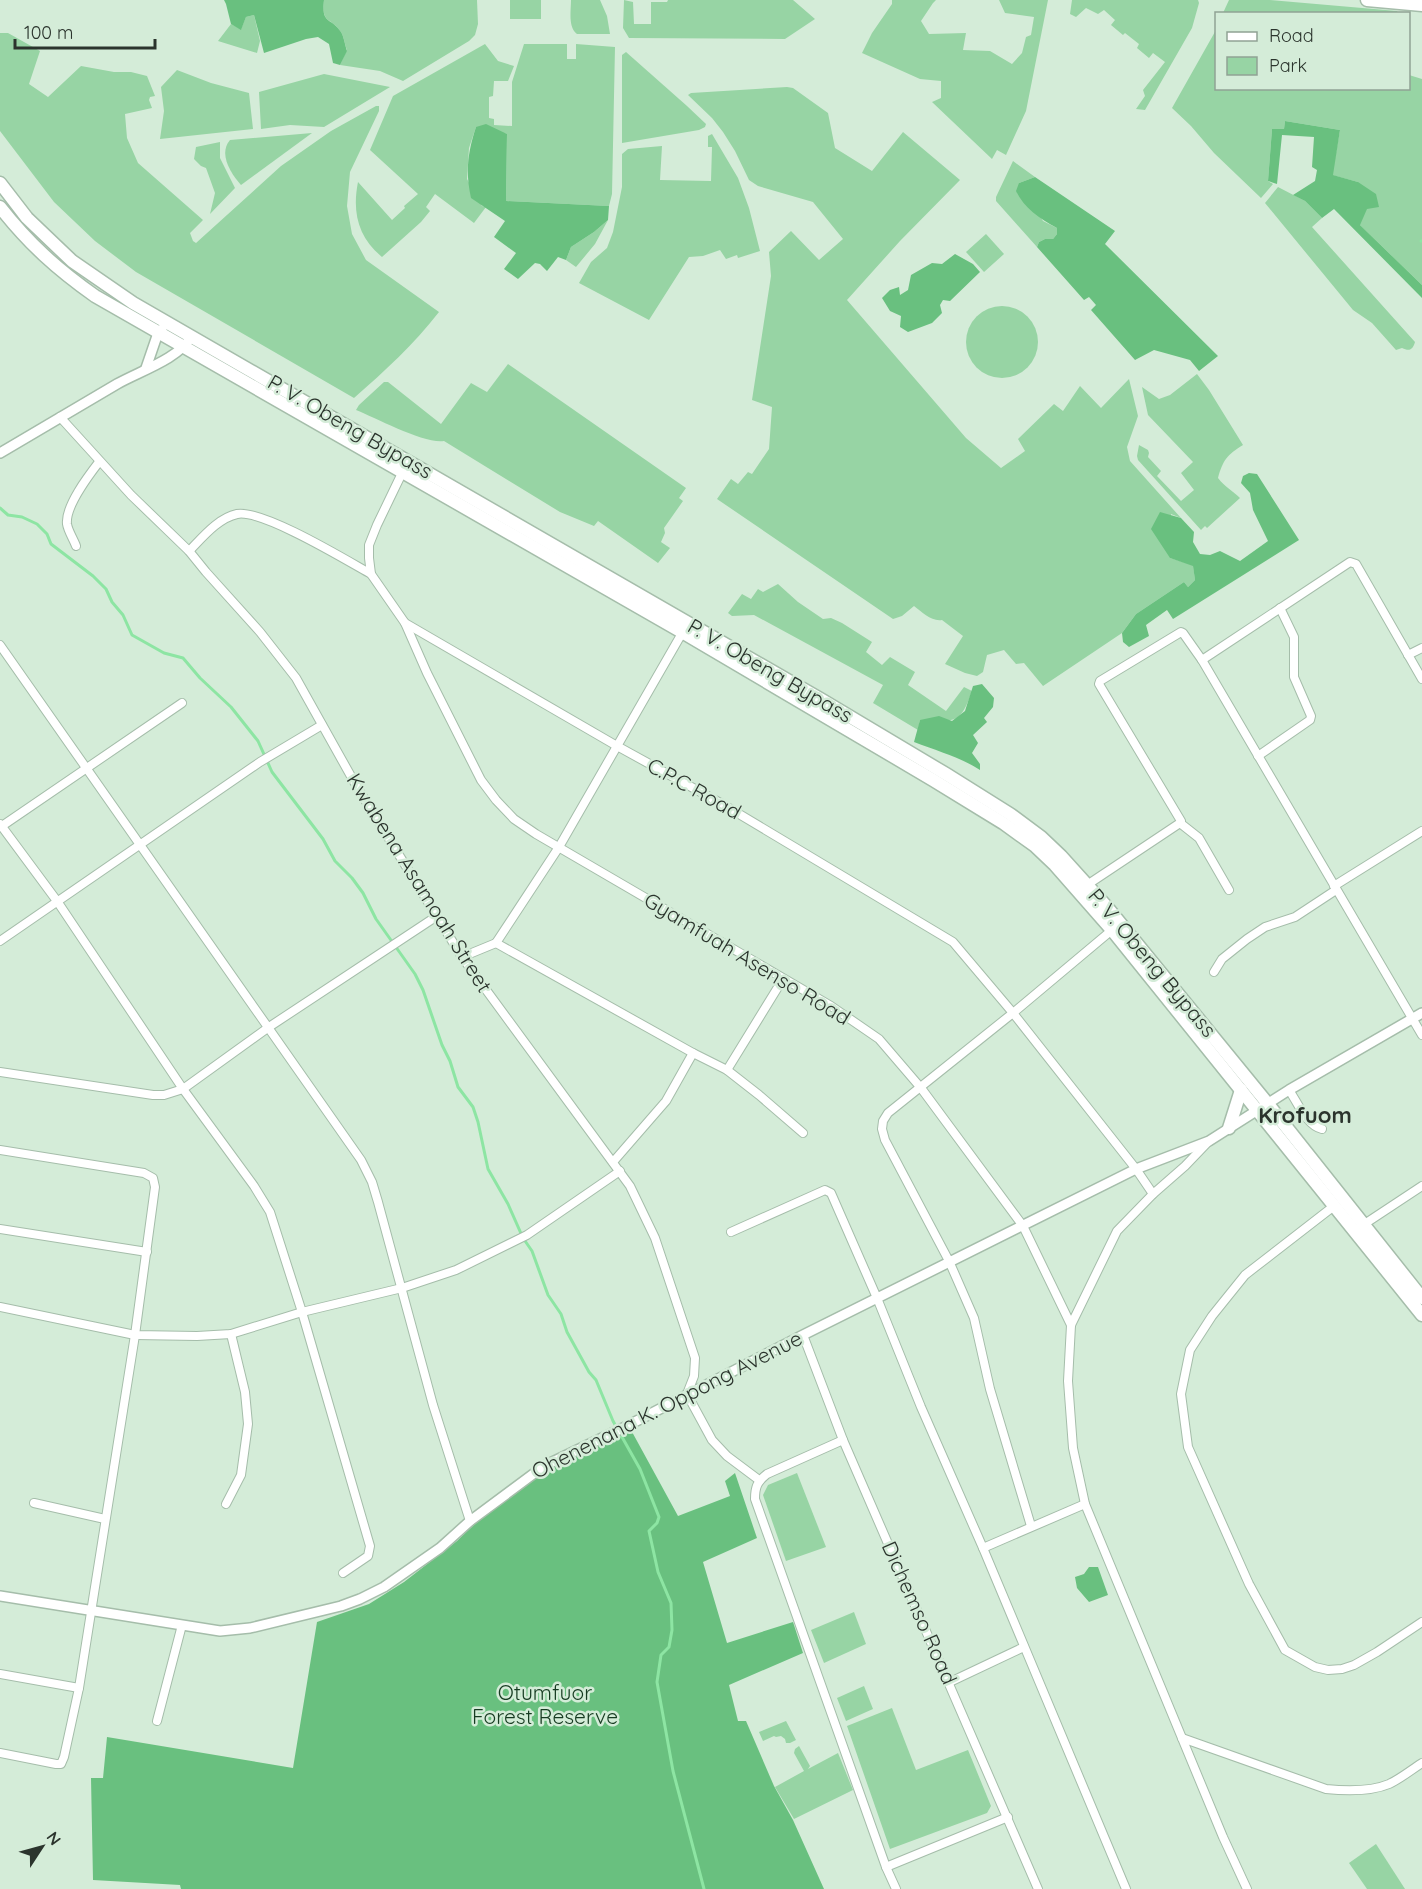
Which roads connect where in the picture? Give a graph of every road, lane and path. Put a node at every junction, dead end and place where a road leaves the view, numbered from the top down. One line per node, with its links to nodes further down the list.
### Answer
1 (1367, 0): 2 (main road)
2 (1422, 5)
3 (0, 183): 5 (main road, P. V. Obeng Bypass)
4 (0, 207): 5 (main road, P. V. Obeng Bypass)
5 (162, 328): 6 (main road, P. V. Obeng Bypass); 7 (street)
6 (188, 342): 7 (street); 11 (main road, P. V. Obeng Bypass)
7 (146, 368): 8 (street)
8 (60, 417): 9 (street); 10 (street, Kwabena Asamoah Street)
9 (0, 453)
10 (99, 462): 12 (street); 13 (street, Kwabena Asamoah Street)
11 (406, 466): 14 (street); 17 (main road, P. V. Obeng Bypass)
12 (76, 546)
13 (189, 550): 14 (street); 24 (street, Kwabena Asamoah Street)
14 (371, 574): 16 (street, C.P.C Road)
15 (1280, 608): 20 (street); 21 (street); 26 (street)
16 (405, 623): 25 (street, C.P.C Road); 32 (street)
17 (685, 628): 25 (street); 33 (main road, P. V. Obeng Bypass); 38 (main road, P. V. Obeng Bypass)
18 (0, 645): 27 (street)
19 (1422, 648): 20 (street)
20 (1408, 655): 22 (street)
21 (1202, 660): 26 (street); 28 (street)
22 (1422, 678)
23 (182, 703): 27 (street)
24 (322, 725): 31 (street); 37 (street, Kwabena Asamoah Street)
25 (617, 746): 32 (street); 44 (street, C.P.C Road)
26 (1258, 756): 34 (street)
27 (87, 769): 29 (street); 31 (street)
28 (1180, 823): 33 (street); 35 (street)
29 (1, 825): 36 (street)
30 (1422, 831): 34 (street)
31 (141, 844): 36 (street); 47 (street)
32 (560, 847): 40 (street); 43 (street, Gyamfuah Asenso Road)
33 (1087, 885): 56 (main road, P. V. Obeng Bypass)
34 (1335, 888): 42 (street); 46 (street)
35 (1229, 890)
36 (57, 901): 39 (street); 53 (street)
37 (437, 916): 41 (street, Kwabena Asamoah Street); 47 (street)
38 (1112, 930): 44 (street); 54 (main road, P. V. Obeng Bypass)
39 (0, 940)
40 (496, 943): 41 (street); 49 (street)
41 (462, 957): 62 (street, Kwabena Asamoah Street)
42 (1214, 972)
43 (783, 979): 50 (street); 52 (street, Gyamfuah Asenso Road)
44 (1014, 1013): 52 (street); 63 (street, C.P.C Road)
45 (1422, 1013): 46 (street, Ohenenana K. Oppong Avenue)
46 (1413, 1019): 48 (street); 55 (street, Ohenenana K. Oppong Avenue)
47 (269, 1027): 53 (street); 74 (street)
48 (1422, 1035)
49 (693, 1053): 50 (street); 62 (street)
50 (727, 1070): 59 (street)
51 (0, 1072): 53 (street)
52 (921, 1088): 69 (street, Gyamfuah Asenso Road); 73 (street)
53 (183, 1089): 78 (street)
54 (1241, 1090): 56 (main road, P. V. Obeng Bypass); 57 (main road)
55 (1289, 1090): 56 (street, Ohenenana K. Oppong Avenue); 58 (street)
56 (1263, 1107): 57 (street, Ohenenana K. Oppong Avenue); 67 (main road, P. V. Obeng Bypass); 68 (main road, P. V. Obeng Bypass)
57 (1229, 1128): 60 (street, Ohenenana K. Oppong Avenue)
58 (1322, 1129)
59 (803, 1133)
60 (1209, 1141): 63 (street, Ohenenana K. Oppong Avenue); 66 (street)
61 (0, 1150): 72 (street)
62 (613, 1162): 64 (street, Kwabena Asamoah Street)
63 (1136, 1169): 66 (street, C.P.C Road); 69 (street, Ohenenana K. Oppong Avenue)
64 (620, 1171): 74 (street); 84 (street, Kwabena Asamoah Street)
65 (1422, 1186): 68 (street)
66 (1153, 1194): 80 (street)
67 (1334, 1206): 79 (main road, P. V. Obeng Bypass); 97 (street)
68 (1363, 1225): 76 (main road, P. V. Obeng Bypass)
69 (1023, 1226): 73 (street, Ohenenana K. Oppong Avenue); 80 (street, Gyamfuah Asenso Road)
70 (0, 1229): 72 (street)
71 (731, 1232): 75 (street)
72 (147, 1252): 82 (street)
73 (949, 1261): 75 (street, Ohenenana K. Oppong Avenue); 92 (street)
74 (402, 1288): 78 (street); 91 (street)
75 (877, 1298): 83 (street, Ohenenana K. Oppong Avenue); 93 (street)
76 (1422, 1298)
77 (0, 1307): 82 (street)
78 (302, 1312): 81 (street); 94 (street)
79 (1422, 1315)
80 (1071, 1325): 89 (street)
81 (231, 1334): 82 (street); 88 (street)
82 (135, 1335): 90 (street)
83 (803, 1335): 84 (street, Ohenenana K. Oppong Avenue); 85 (street, Dichemso Road)
84 (687, 1395): 86 (street); 91 (street, Ohenenana K. Oppong Avenue)
85 (843, 1440): 86 (street); 101 (street, Dichemso Road)
86 (759, 1480): 108 (street)
87 (34, 1503): 90 (street)
88 (226, 1504)
89 (1085, 1504): 92 (street); 104 (street)
90 (105, 1519): 96 (street)
91 (470, 1521): 98 (street, Ohenenana K. Oppong Avenue)
92 (1031, 1526): 93 (street)
93 (983, 1548): 99 (street)
94 (343, 1573)
95 (0, 1596): 96 (street, Ohenenana K. Oppong Avenue)
96 (90, 1611): 98 (street, Ohenenana K. Oppong Avenue); 102 (street)
97 (1422, 1622)
98 (182, 1626): 103 (street)
99 (1024, 1647): 101 (street); 111 (street)
100 (0, 1674): 102 (street)
101 (950, 1682): 107 (street, Dichemso Road)
102 (79, 1688): 105 (street)
103 (157, 1721)
104 (1182, 1738): 106 (street); 112 (street)
105 (0, 1753)
106 (1422, 1763)
107 (1008, 1817): 108 (street); 110 (street, Dichemso Road)
108 (886, 1868): 109 (street)
109 (896, 1889)
110 (1038, 1889)
111 (1126, 1889)
112 (1247, 1889)

